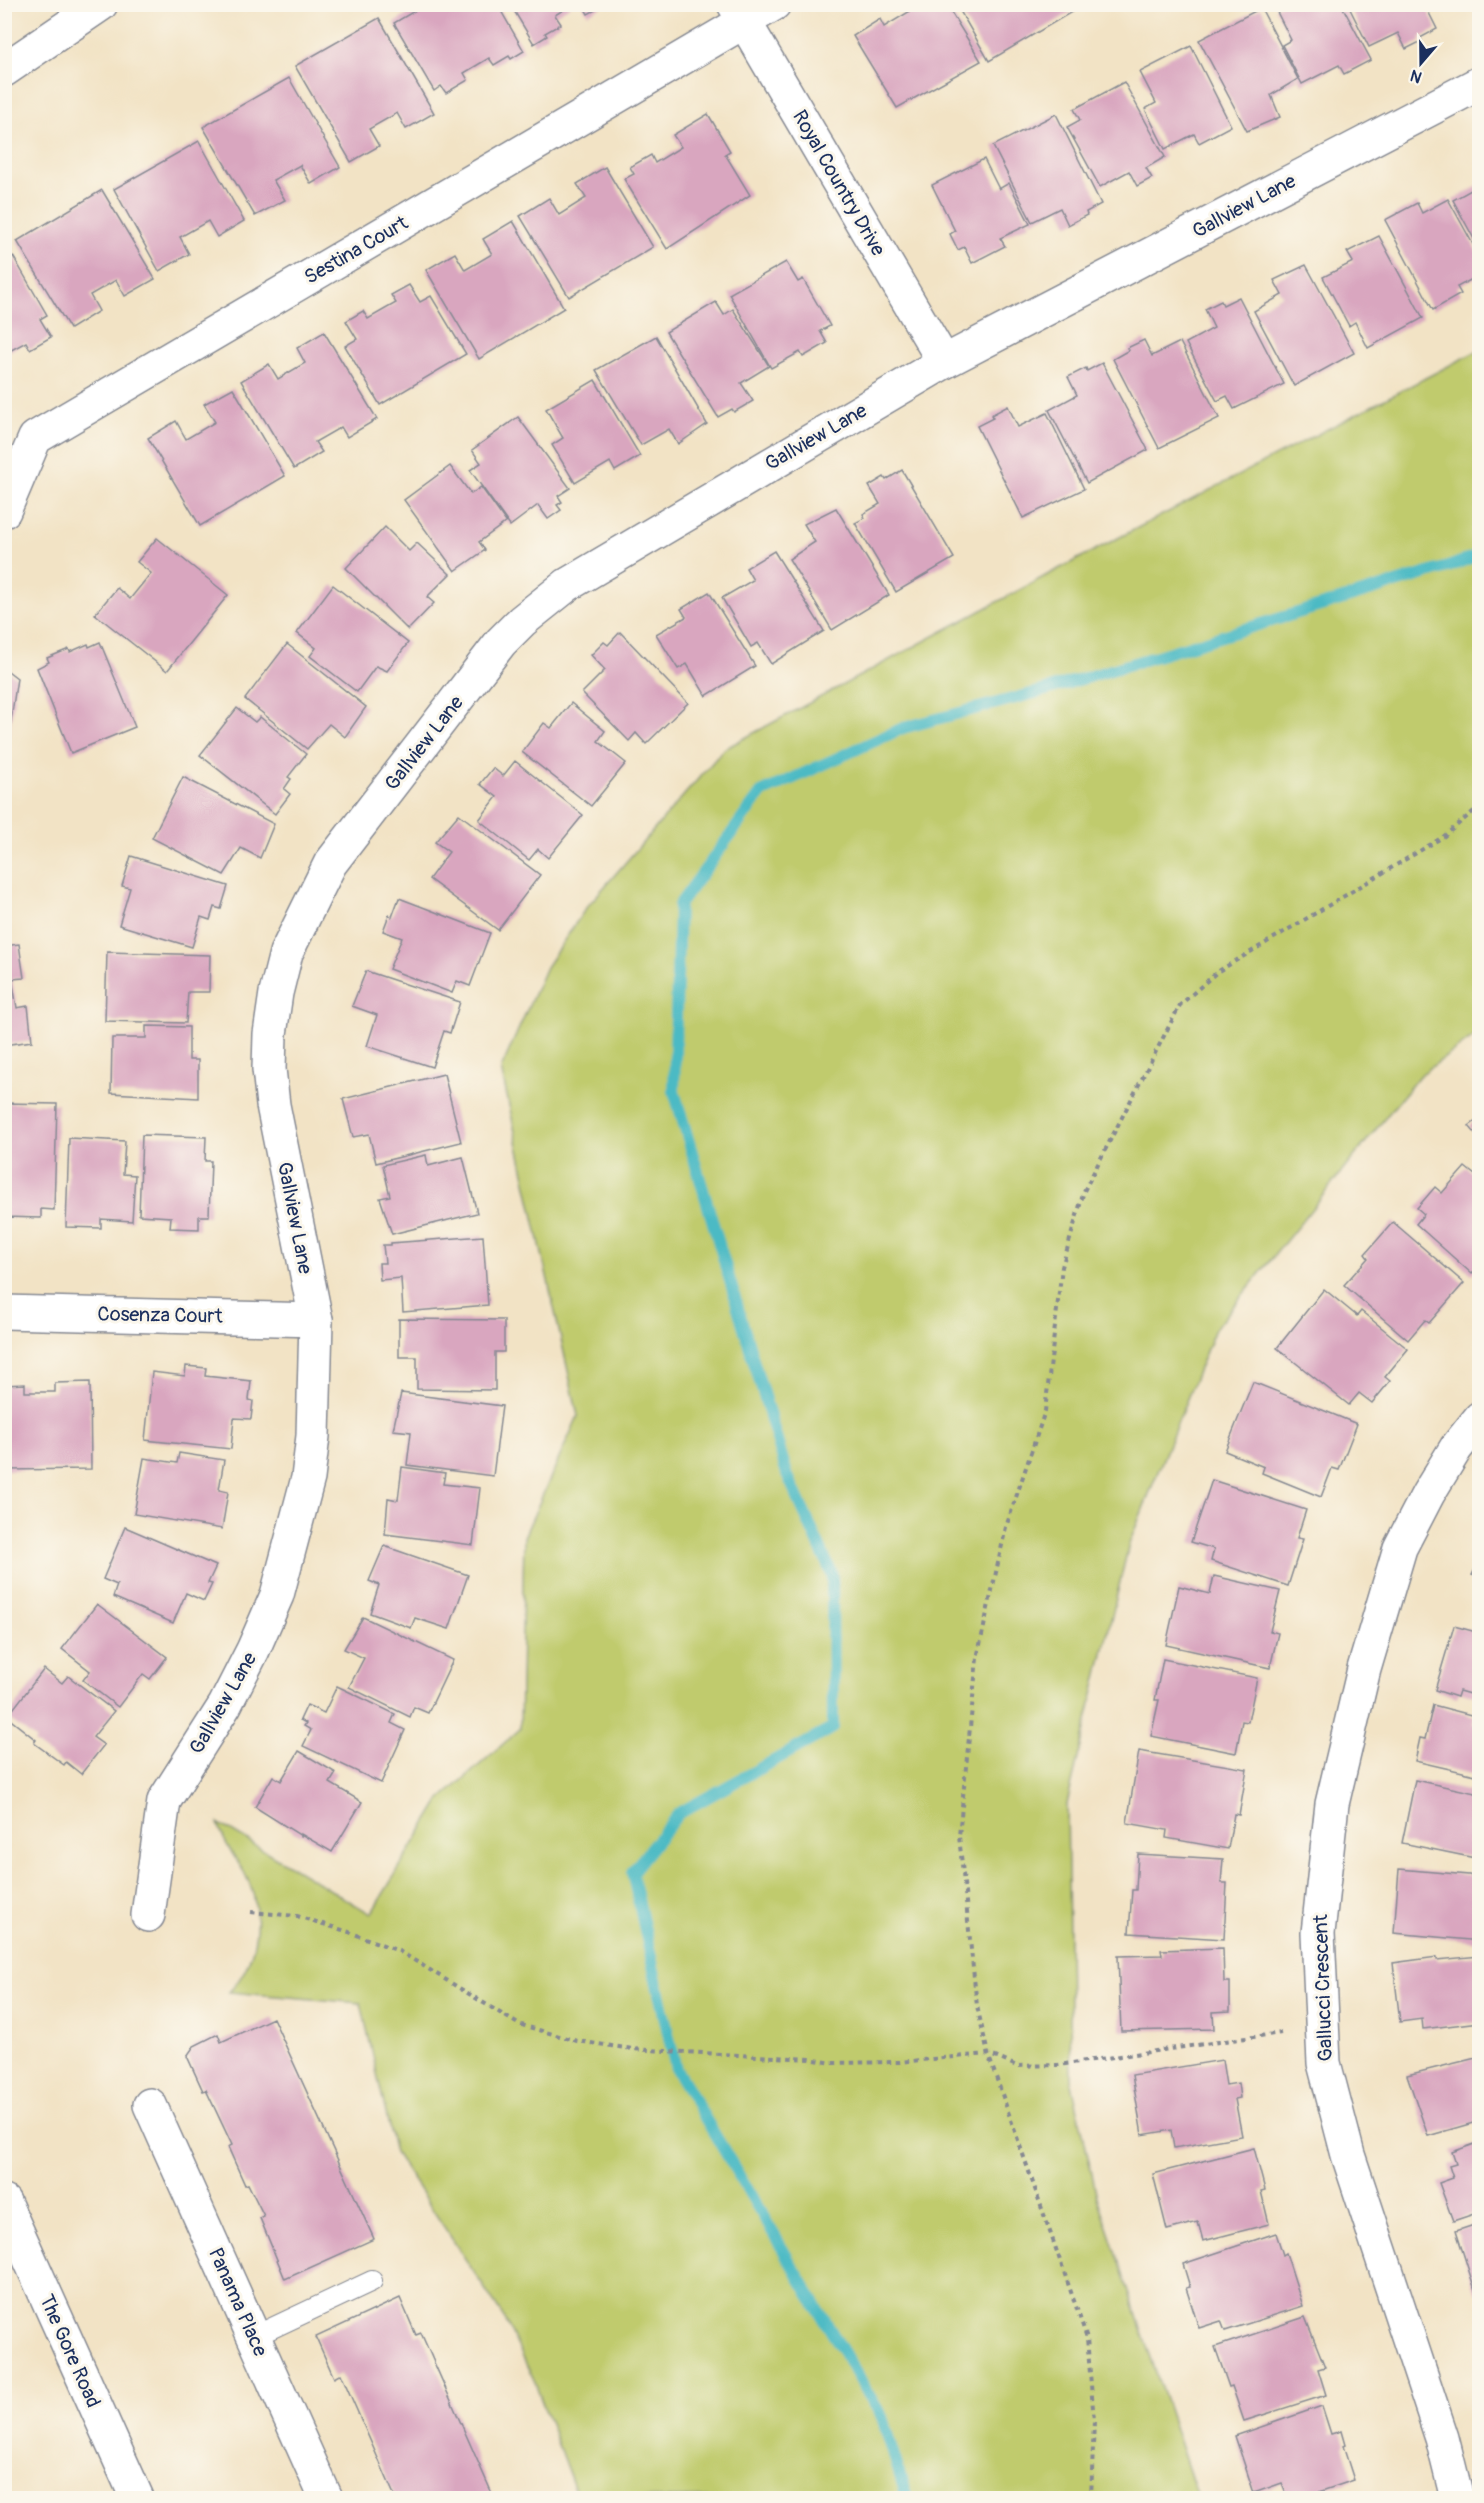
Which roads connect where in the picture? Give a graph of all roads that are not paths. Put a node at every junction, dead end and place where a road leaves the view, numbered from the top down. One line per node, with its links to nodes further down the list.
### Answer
1 (101, 4): 4 (street)
2 (774, 4): 3 (street)
3 (739, 13): 6 (street, Royal Country Drive); 7 (street, Sestina Court)
4 (4, 70)
5 (1479, 83): 6 (street, Gallview Lane)
6 (944, 362): 9 (street, Gallview Lane)
7 (4, 511)
8 (4, 1312): 9 (street, Cosenza Court)
9 (316, 1320): 11 (street, Gallview Lane)
10 (1479, 1418): 18 (street, Gallucci Crescent)
11 (148, 1915)
12 (150, 2105): 15 (street, Panama Place)
13 (4, 2202): 16 (street, The Gore Road)
14 (372, 2281): 15 (lane)
15 (253, 2337): 17 (street, Panama Place)
16 (137, 2499)
17 (326, 2499)
18 (1457, 2499)

